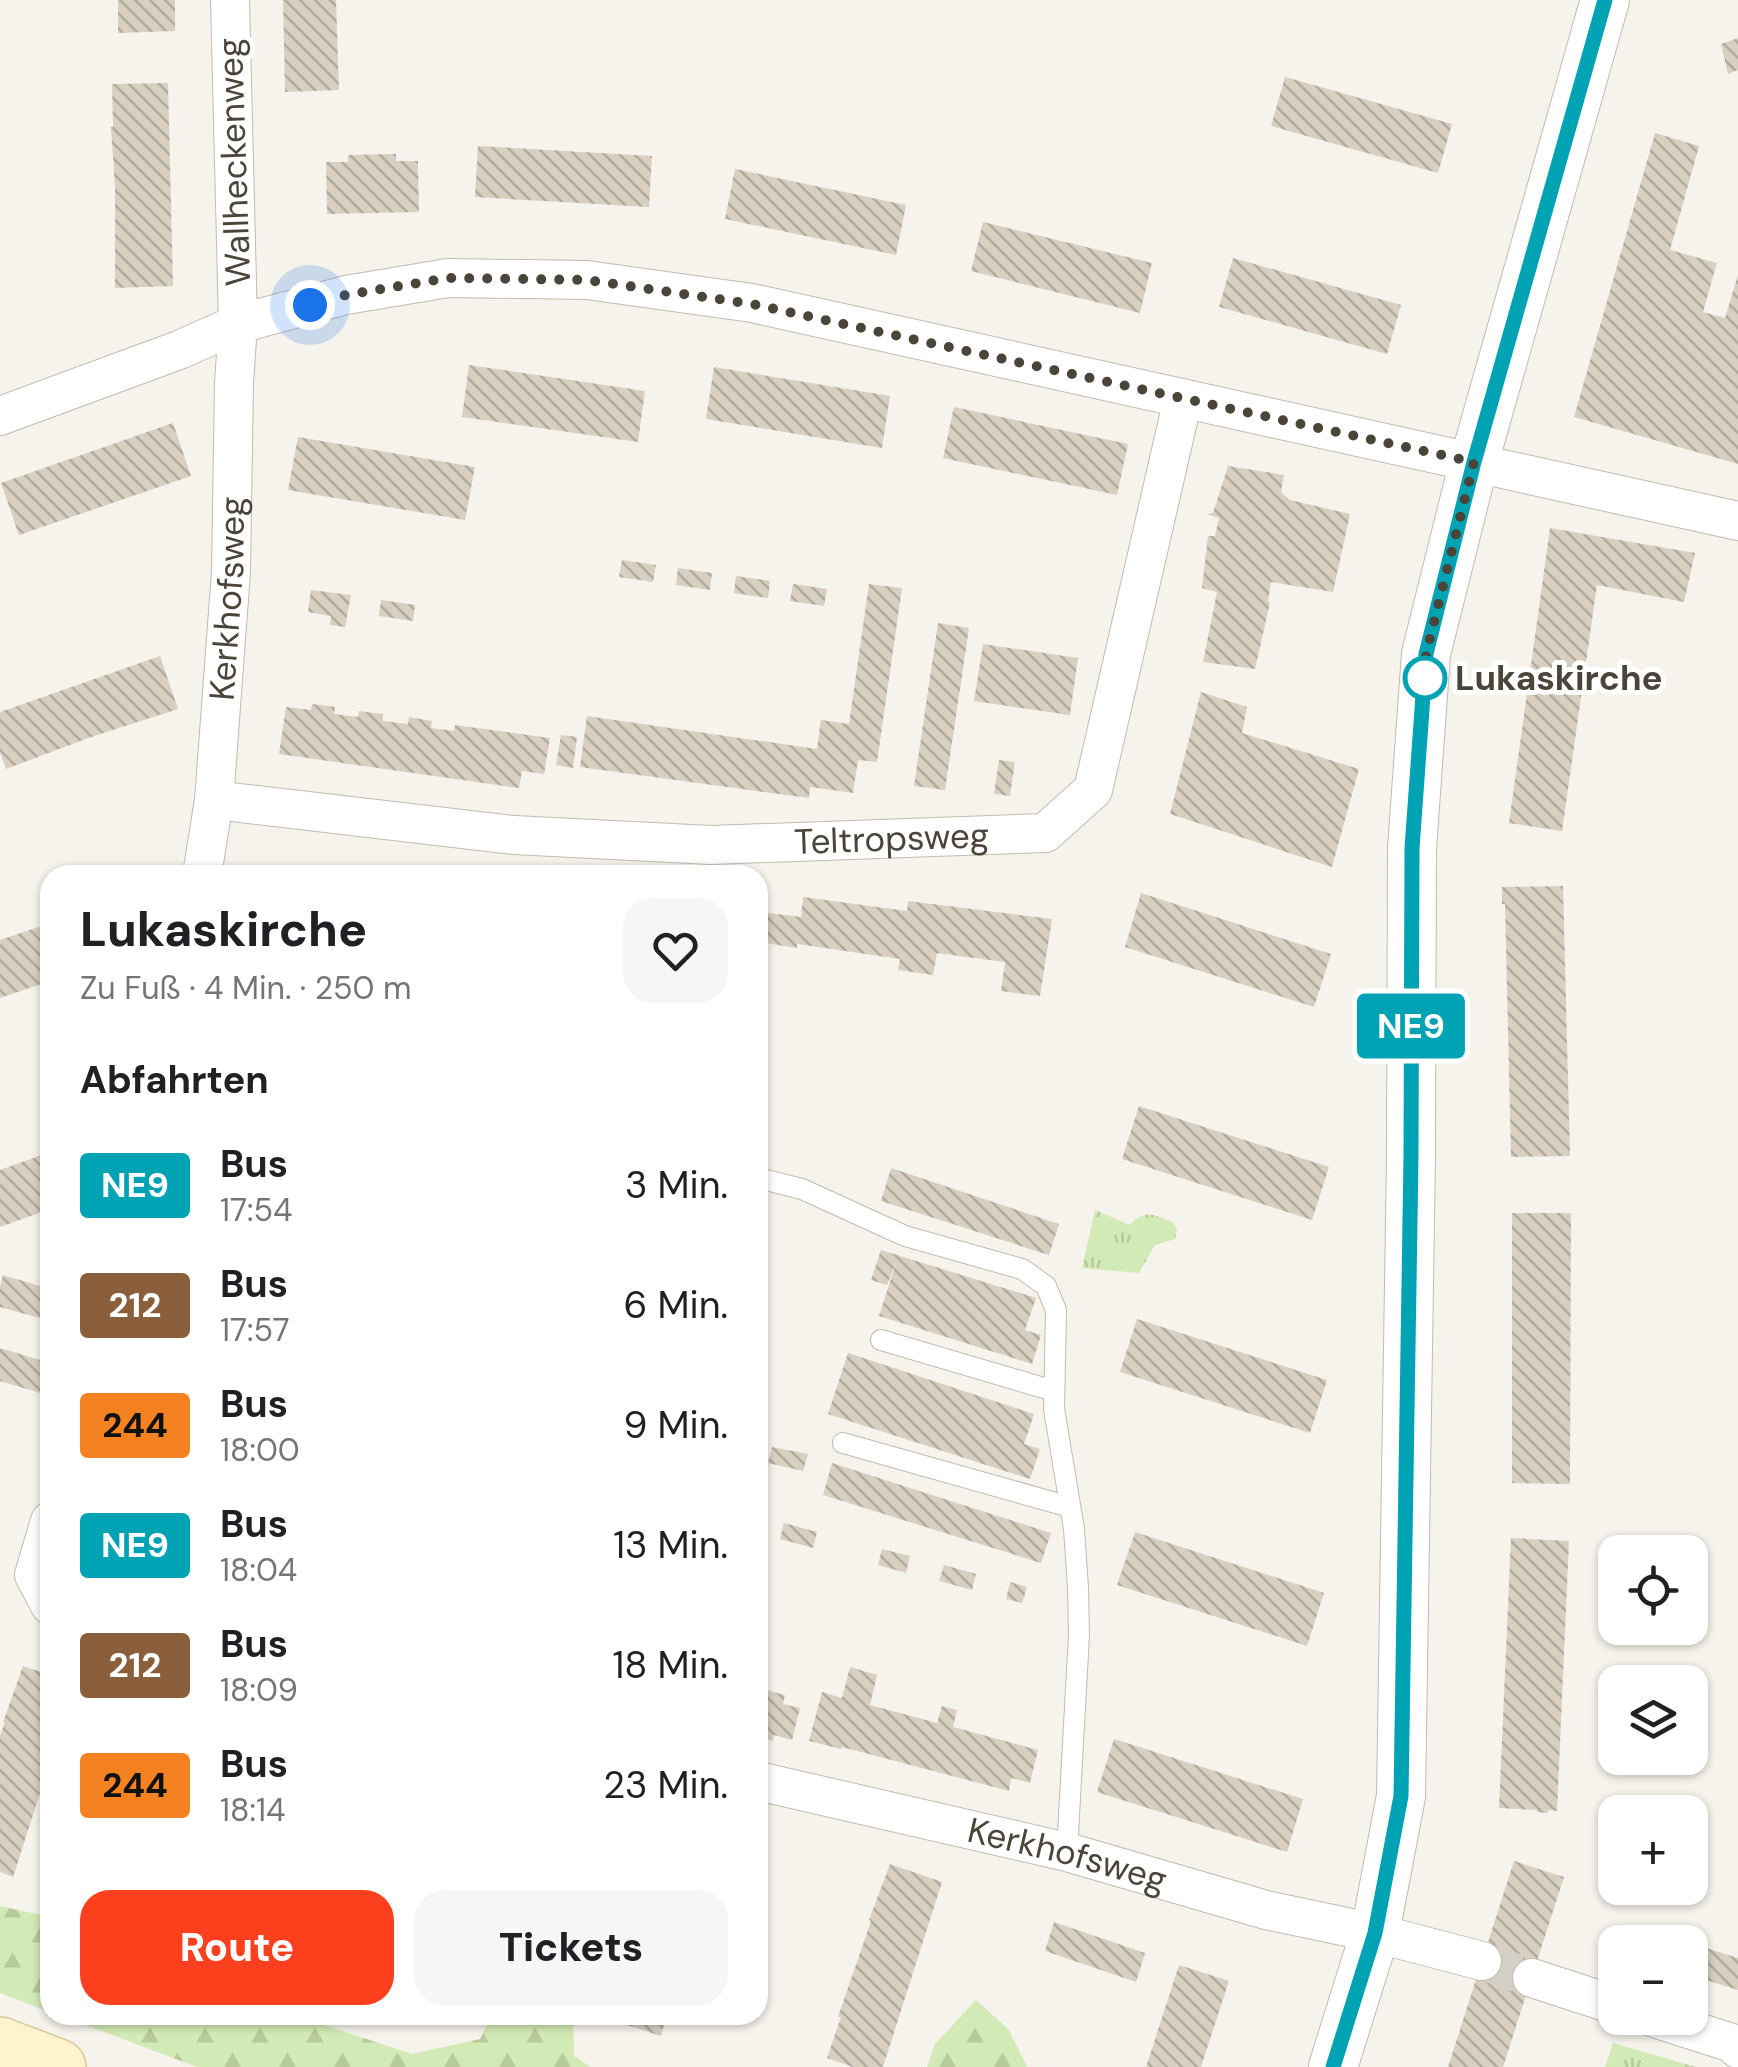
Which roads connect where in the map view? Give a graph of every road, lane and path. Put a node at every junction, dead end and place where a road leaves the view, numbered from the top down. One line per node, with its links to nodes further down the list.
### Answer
1 (230, 0): 3 (street, Wallheckenweg)
2 (1605, 0): 6 (street)
3 (238, 324): 4 (street); 5 (street); 8 (street, Kerkhofsweg)
4 (1183, 398): 6 (street); 8 (street, Teltropsweg)
5 (0, 416)
6 (1474, 462): 7 (street); 19 (street)
7 (1738, 521)
8 (214, 800): 9 (street, Kerkhofsweg)
9 (204, 865)
10 (768, 1180): 12 (lane)
11 (881, 1340): 12 (lane)
12 (1054, 1391): 14 (lane)
13 (843, 1443): 14 (lane)
14 (1070, 1507): 18 (lane)
15 (40, 1555): 16 (street)
16 (40, 1586)
17 (768, 1784): 18 (street, Kerkhofsweg)
18 (1067, 1852): 19 (street, Kerkhofsweg)
19 (1375, 1933): 20 (street, Kerkhofsweg); 27 (street)
20 (1482, 1961)
21 (1532, 1978): 22 (street)
22 (1598, 1999)
23 (1707, 2035): 25 (street)
24 (0, 2045): 26 (main road)
25 (1738, 2049)
26 (58, 2067)
27 (1333, 2067)

